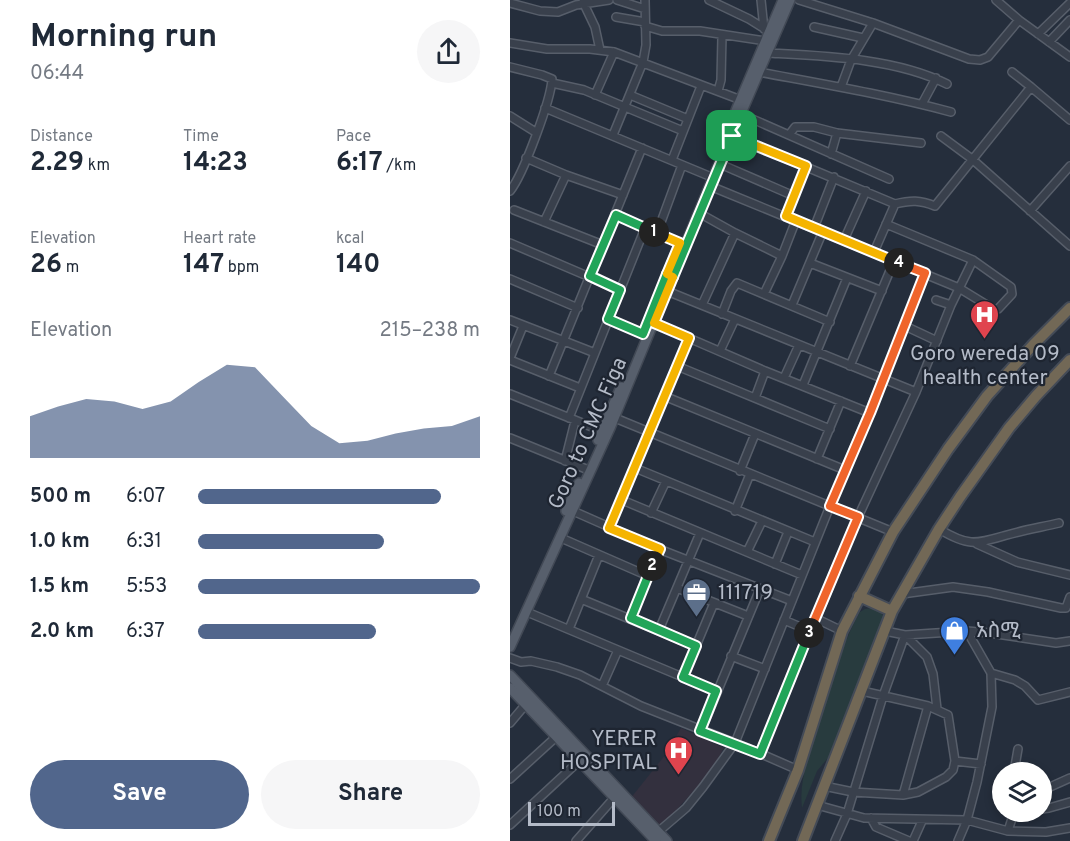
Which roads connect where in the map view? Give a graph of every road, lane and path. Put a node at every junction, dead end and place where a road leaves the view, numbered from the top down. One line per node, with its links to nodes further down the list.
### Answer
1 (609, 0): 10 (street)
2 (617, 0): 14 (street)
3 (645, 0): 14 (street)
4 (709, 0): 12 (street)
5 (761, 0): 21 (street)
6 (783, 0): 21 (main road)
7 (790, 0): 21 (main road, Goro to CMC Figa)
8 (799, 0): 18 (street)
9 (996, 0): 16 (street)
10 (583, 2): 11 (street); 27 (street)
11 (510, 3)
12 (724, 3): 21 (street)
13 (1070, 3): 22 (street)
14 (645, 9): 19 (street)
15 (616, 17): 19 (street)
16 (1019, 20): 18 (street); 22 (street)
17 (1070, 20): 25 (street)
18 (873, 23): 24 (street)
19 (645, 24): 23 (street); 32 (street)
20 (814, 27): 24 (street)
21 (769, 34): 23 (street); 29 (main road, Goro to CMC Figa); 45 (main road)
22 (1038, 34): 25 (street)
23 (722, 36): 42 (street)
24 (863, 38): 31 (street)
25 (1049, 42): 30 (street)
26 (510, 43): 27 (street)
27 (600, 50): 28 (street)
28 (614, 52): 32 (street); 43 (street)
29 (768, 53): 31 (street); 34 (main road, Goro to CMC Figa)
30 (1070, 57)
31 (851, 60): 36 (street); 40 (street)
32 (644, 62): 39 (street); 44 (street)
33 (510, 67): 37 (street)
34 (759, 72): 40 (street); 50 (main road, Goro to CMC Figa)
35 (1012, 72): 41 (street)
36 (936, 78): 38 (street); 46 (street)
37 (552, 83): 43 (street); 48 (street)
38 (947, 84)
39 (701, 86): 42 (street); 52 (street)
40 (841, 87): 46 (street)
41 (1031, 87): 53 (street); 65 (street)
42 (718, 91): 45 (street)
43 (595, 95): 47 (street)
44 (630, 95): 47 (street); 52 (street)
45 (741, 100): 72 (main road)
46 (922, 104): 49 (street)
47 (625, 107): 54 (street); 57 (street)
48 (544, 108): 55 (street); 57 (street)
49 (951, 112)
50 (741, 114): 58 (street); 59 (main road, Goro to CMC Figa)
51 (510, 116): 55 (street)
52 (688, 119): 54 (street)
53 (1070, 120)
54 (683, 131): 66 (street)
55 (537, 133): 64 (street)
56 (837, 133): 58 (street); 61 (street); 63 (street)
57 (613, 135): 62 (street)
58 (789, 135): 63 (street)
59 (732, 136): 67 (main road, Goro to CMC Figa); 69 (street)
60 (941, 136): 65 (street)
61 (921, 143)
62 (642, 148): 66 (street); 78 (street)
63 (831, 154): 74 (street)
64 (526, 158): 71 (street); 76 (street)
65 (972, 159): 80 (street); 82 (street)
66 (672, 160): 68 (street)
67 (720, 164): 75 (main road, Goro to CMC Figa); 79 (street)
68 (682, 165): 72 (street); 92 (street)
69 (806, 166): 73 (street); 79 (street)
70 (1070, 166): 82 (street)
71 (566, 175): 78 (street); 87 (street)
72 (709, 176): 96 (main road)
73 (834, 177): 77 (street); 90 (street)
74 (889, 178)
75 (710, 186): 83 (main road, Goro to CMC Figa); 85 (street)
76 (510, 191)
77 (866, 191): 80 (street); 94 (street)
78 (623, 195): 84 (street)
79 (794, 196): 85 (street)
80 (895, 204): 88 (street)
81 (514, 210): 87 (street)
82 (1030, 211): 98 (street)
83 (699, 213): 93 (street); 105 (main road, Goro to CMC Figa)
84 (616, 215): 89 (street); 97 (street)
85 (786, 216): 86 (street)
86 (796, 220): 90 (street); 100 (street)
87 (544, 222): 97 (street)
88 (886, 224): 99 (street); 101 (street)
89 (645, 228): 92 (street); 110 (street)
90 (814, 228): 91 (street)
91 (823, 231): 94 (street); 103 (street)
92 (657, 233): 96 (street)
93 (735, 233): 100 (street); 115 (street)
94 (844, 240): 99 (street)
95 (510, 243): 106 (street)
96 (680, 243): 105 (main road)
97 (603, 245): 106 (street)
98 (1070, 246)
99 (874, 252): 102 (street)
100 (782, 256): 113 (street)
101 (973, 260): 109 (street); 109 (street)
102 (894, 261): 104 (street); 112 (street)
103 (810, 263): 107 (street); 117 (street)
104 (925, 273): 109 (street); 127 (street)
105 (670, 275): 111 (main road, Goro to CMC Figa); 128 (main road)
106 (590, 276): 110 (street); 118 (street)
107 (847, 278): 112 (street); 124 (street)
108 (510, 279): 118 (street)
109 (959, 288): 116 (street)
110 (620, 290): 121 (street)
111 (667, 291): 115 (street); 125 (main road, Goro to CMC Figa)
112 (882, 291): 139 (street)
113 (764, 294): 117 (street); 120 (street)
114 (936, 300): 116 (street)
115 (702, 305): 120 (street)
116 (951, 305): 130 (street)
117 (792, 306): 124 (street)
118 (578, 308): 131 (street)
119 (1070, 308): 179 (highway)
120 (722, 314): 122 (street)
121 (608, 319): 128 (street); 134 (street)
122 (735, 319): 132 (street); 133 (street)
123 (510, 320): 126 (street)
124 (830, 322): 135 (street)
125 (654, 323): 129 (street); 152 (main road, Goro to CMC Figa)
126 (523, 326): 131 (street); 136 (street)
127 (905, 326): 130 (street); 143 (street)
128 (643, 334): 155 (main road)
129 (689, 338): 133 (street); 138 (street)
130 (937, 340): 146 (street)
131 (564, 341): 134 (street); 141 (street)
132 (799, 345): 135 (street); 142 (street)
133 (720, 351): 140 (street)
134 (595, 353): 145 (street)
135 (817, 353): 139 (street); 144 (street)
136 (510, 359): 141 (street)
137 (1070, 360): 177 (highway)
138 (677, 366): 148 (street); 149 (street)
139 (850, 366): 143 (street)
140 (765, 371): 142 (street); 149 (street)
141 (549, 376): 145 (street)
142 (784, 378): 144 (street)
143 (884, 379): 146 (street); 151 (street)
144 (802, 385): 150 (street)
145 (580, 388): 153 (street)
146 (916, 392): 173 (street)
147 (510, 394): 153 (street)
148 (664, 396): 156 (street); 157 (street)
149 (755, 398): 154 (street)
150 (841, 400): 151 (street); 154 (street)
151 (870, 413): 163 (street)
152 (615, 418): 156 (street); 167 (main road, Goro to CMC Figa)
153 (572, 419): 155 (street); 160 (street)
154 (830, 429): 159 (street)
155 (602, 431): 162 (main road)
156 (649, 432): 161 (street); 164 (street)
157 (755, 434): 159 (street); 164 (street)
158 (510, 438): 160 (street)
159 (817, 459): 163 (street)
160 (566, 461): 162 (street)
161 (635, 468): 166 (street); 168 (street)
162 (586, 470): 167 (main road)
163 (845, 470): 169 (street)
164 (740, 471): 165 (street)
165 (750, 474): 169 (street); 171 (street)
166 (666, 481): 171 (street); 172 (street)
167 (576, 497): 170 (main road, Goro to CMC Figa); 213 (main road)
168 (622, 500): 172 (street); 176 (street)
169 (830, 506): 173 (street); 182 (street)
170 (573, 511): 176 (street); 181 (main road, Goro to CMC Figa)
171 (735, 511): 174 (street)
172 (651, 513): 180 (street)
173 (858, 517): 179 (street); 204 (street)
174 (762, 521): 178 (street); 185 (street)
175 (1059, 523): 183 (street)
176 (609, 528): 184 (street)
177 (939, 529): 183 (street); 194 (highway)
178 (788, 532): 182 (street); 188 (street)
179 (893, 532): 195 (highway)
180 (700, 533): 185 (street); 187 (street)
181 (561, 538): 186 (street); 201 (main road, Goro to CMC Figa)
182 (815, 542): 189 (street)
183 (975, 543): 191 (street)
184 (660, 549): 187 (street); 190 (street)
185 (747, 552): 188 (street)
186 (599, 555): 190 (street); 197 (street)
187 (688, 560): 192 (street); 193 (street)
188 (775, 564): 189 (street)
189 (802, 575): 198 (street)
190 (648, 576): 203 (street)
191 (1070, 576)
192 (676, 588): 199 (street); 207 (street)
193 (760, 589): 198 (street); 202 (street)
194 (902, 594): 196 (street); 200 (highway)
195 (859, 596): 200 (highway); 208 (highway)
196 (1070, 597)
197 (581, 598): 203 (street); 206 (street)
198 (792, 601): 205 (street)
199 (714, 603): 202 (street); 216 (street)
200 (892, 611): 209 (highway)
201 (527, 612): 206 (street); 215 (main road, Goro to CMC Figa)
202 (748, 616): 218 (street)
203 (631, 618): 207 (street)
204 (815, 618): 208 (street); 210 (street)
205 (784, 620): 210 (street); 220 (street)
206 (569, 629): 217 (street)
207 (659, 630): 216 (street)
208 (842, 631): 243 (highway)
209 (885, 631): 212 (street); 227 (highway)
210 (810, 632): 238 (street)
211 (967, 632): 212 (street); 214 (street); 221 (street)
212 (905, 635): 229 (street); 232 (street)
213 (510, 636)
214 (1070, 641)
215 (510, 646)
216 (696, 646): 223 (street)
217 (618, 650): 223 (street); 224 (street)
218 (731, 656): 220 (street); 226 (street)
219 (510, 658): 224 (street)
220 (765, 669): 236 (street)
221 (991, 673): 228 (street); 242 (street)
222 (510, 675): 262 (main road)
223 (683, 677): 226 (street)
224 (602, 686): 234 (street)
225 (510, 688): 230 (main road)
226 (716, 691): 234 (street)
227 (862, 691): 229 (street); 246 (highway)
228 (1070, 692)
229 (883, 696): 231 (street); 248 (street)
230 (526, 704): 233 (street); 235 (main road)
231 (928, 706): 232 (street); 249 (street)
232 (937, 710): 240 (street)
233 (510, 723)
234 (700, 731): 236 (street)
235 (556, 737): 239 (main road); 245 (street)
236 (735, 743): 238 (street); 262 (street)
237 (1018, 749): 241 (street)
238 (760, 754): 243 (street)
239 (579, 761): 250 (main road); 259 (street)
240 (955, 761): 242 (street); 249 (street)
241 (1016, 762)
242 (981, 764): 256 (street)
243 (798, 770): 265 (highway)
244 (1070, 778): 247 (street)
245 (510, 779)
246 (824, 786): 248 (street); 252 (highway)
247 (1052, 786)
248 (853, 792): 249 (street); 254 (street)
249 (903, 795)
250 (614, 798): 262 (main road); 263 (street)
251 (1070, 802): 253 (street)
252 (817, 805): 254 (street); 266 (highway)
253 (1052, 807)
254 (847, 814): 255 (street); 267 (street)
255 (871, 818): 257 (street); 268 (street)
256 (967, 820): 257 (street); 261 (street); 269 (street)
257 (922, 821): 268 (street)
258 (1011, 822): 261 (street)
259 (510, 825)
260 (1070, 828): 261 (street)
261 (1008, 831)
262 (657, 836): 264 (main road)
263 (576, 841)
264 (667, 841)
265 (770, 841)
266 (803, 841)
267 (835, 841)
268 (911, 841)
269 (958, 841)

